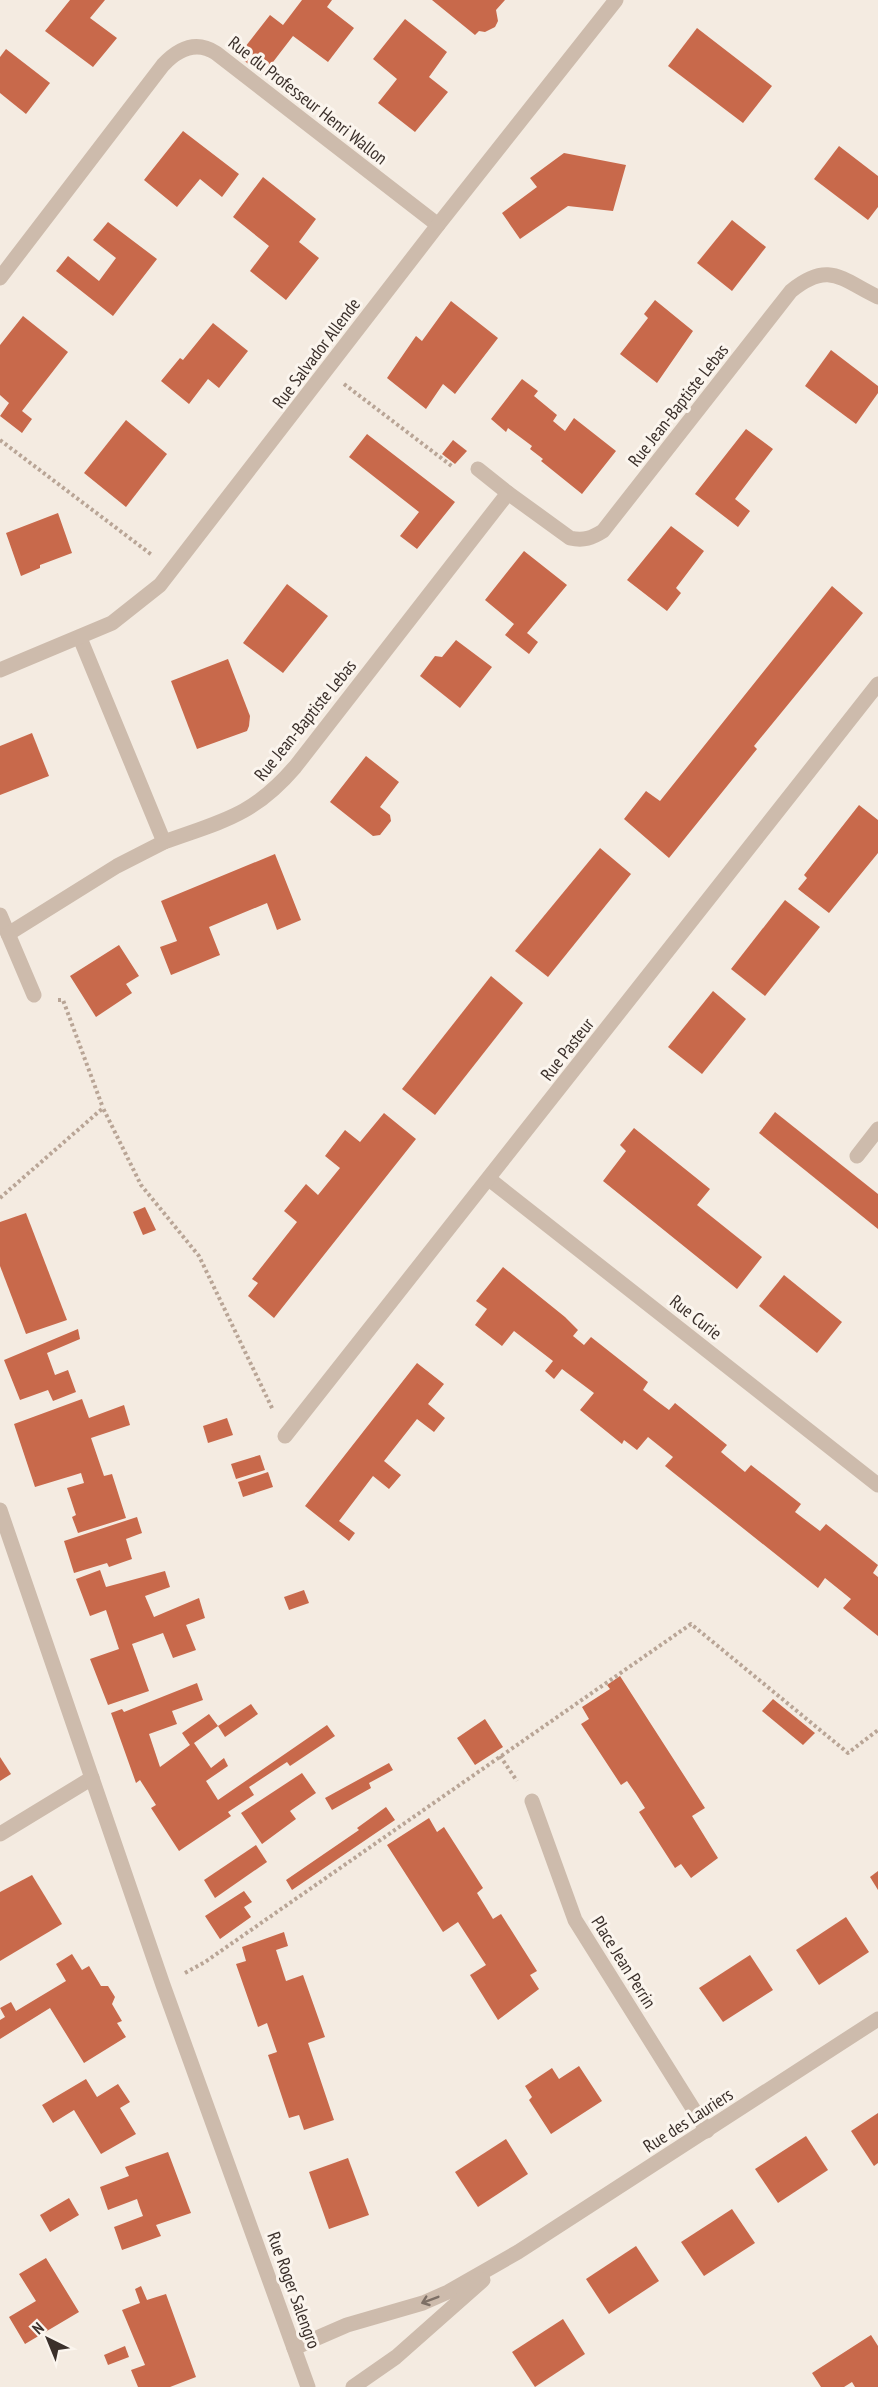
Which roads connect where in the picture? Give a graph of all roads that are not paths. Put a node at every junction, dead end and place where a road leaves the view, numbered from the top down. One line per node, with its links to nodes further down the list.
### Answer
1 (616, 0): 2 (street, Rue Salvador Allende)
2 (438, 225): 3 (street, Rue du Professeur Henri Wallon); 7 (street, Rue Salvador Allende)
3 (0, 278)
4 (878, 297): 6 (street, Rue Jean-Baptiste Lebas)
5 (478, 469): 6 (street, Rue Jean-Baptiste Lebas)
6 (508, 493): 10 (street, Rue Jean-Baptiste Lebas)
7 (80, 638): 8 (street, Rue Salvador Allende); 10 (street)
8 (0, 670)
9 (878, 684): 16 (street, Rue Pasteur)
10 (164, 842): 12 (street, Rue Jean-Baptiste Lebas)
11 (0, 915): 12 (street)
12 (8, 934): 13 (street)
13 (34, 995)
14 (878, 1129): 15 (street)
15 (857, 1156)
16 (489, 1179): 17 (street, Rue Pasteur); 18 (street, Rue Curie)
17 (285, 1436)
18 (878, 1485)
19 (0, 1510): 20 (street, Rue Roger Salengro)
20 (92, 1778): 22 (street); 26 (street, Rue Roger Salengro)
21 (532, 1801): 24 (street, Place Jean Perrin)
22 (0, 1834)
23 (878, 2019): 24 (street, Rue des Lauriers)
24 (707, 2131): 25 (street, Rue des Lauriers)
25 (518, 2252): 26 (street, Rue des Lauriers, one-way to 26); 28 (street, Rue des Lauriers)
26 (294, 2348): 27 (street, Rue Roger Salengro)
27 (308, 2387)
28 (353, 2387)

